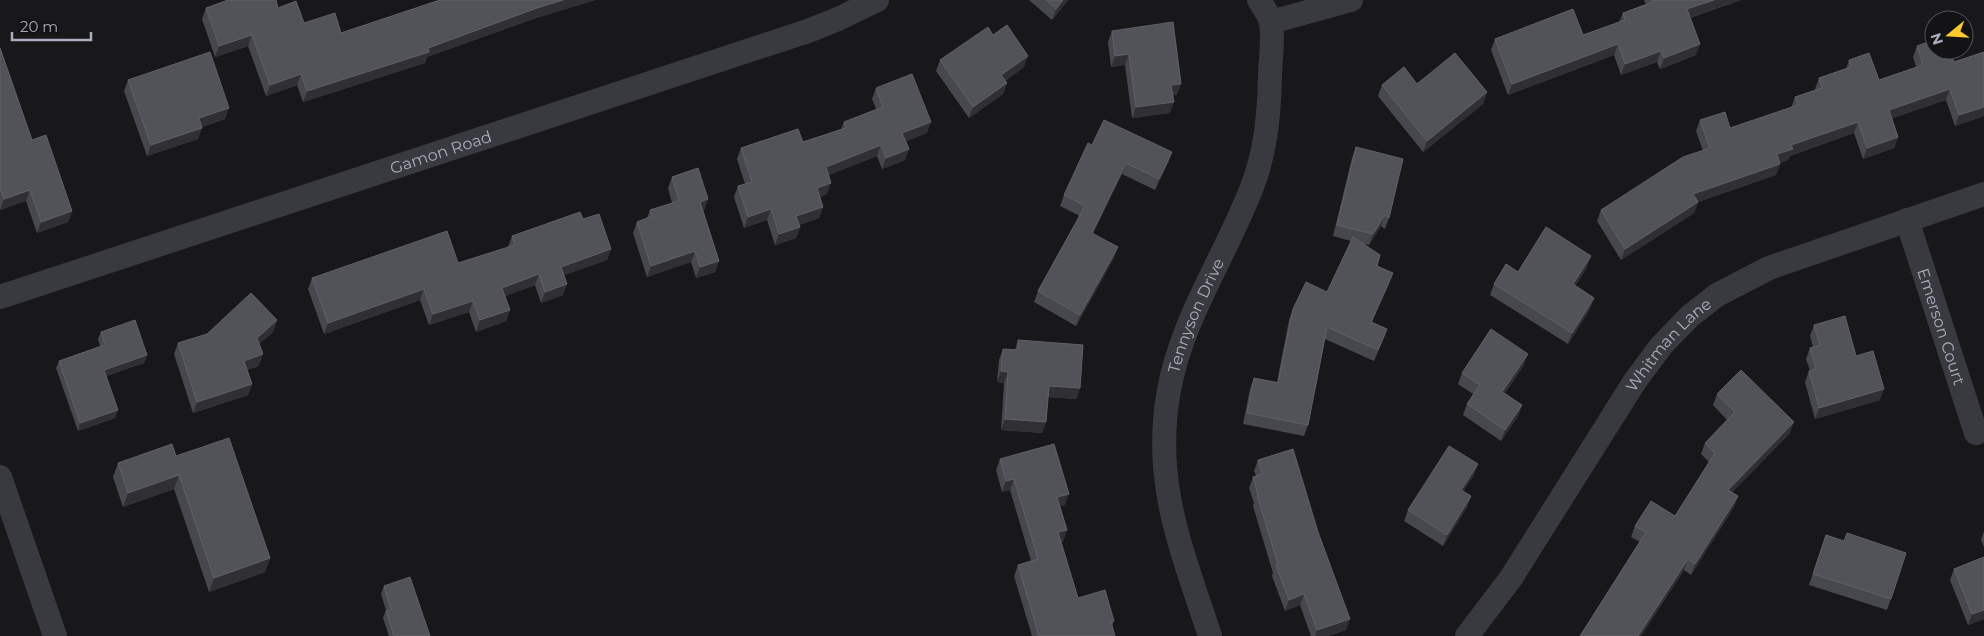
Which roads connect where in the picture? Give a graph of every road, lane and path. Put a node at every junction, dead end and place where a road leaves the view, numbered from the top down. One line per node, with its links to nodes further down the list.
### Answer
1 (877, 0): 7 (street, Gamon Road)
2 (1259, 0): 4 (street, Tennyson Drive)
3 (1351, 0): 4 (street)
4 (1271, 22): 11 (street, Tennyson Drive)
5 (1984, 194): 6 (street, Whitman Lane)
6 (1908, 220): 8 (street, Emerson Court); 12 (street, Whitman Lane)
7 (0, 297)
8 (1976, 432)
9 (0, 477): 10 (street)
10 (56, 636)
11 (1210, 636)
12 (1467, 636)

